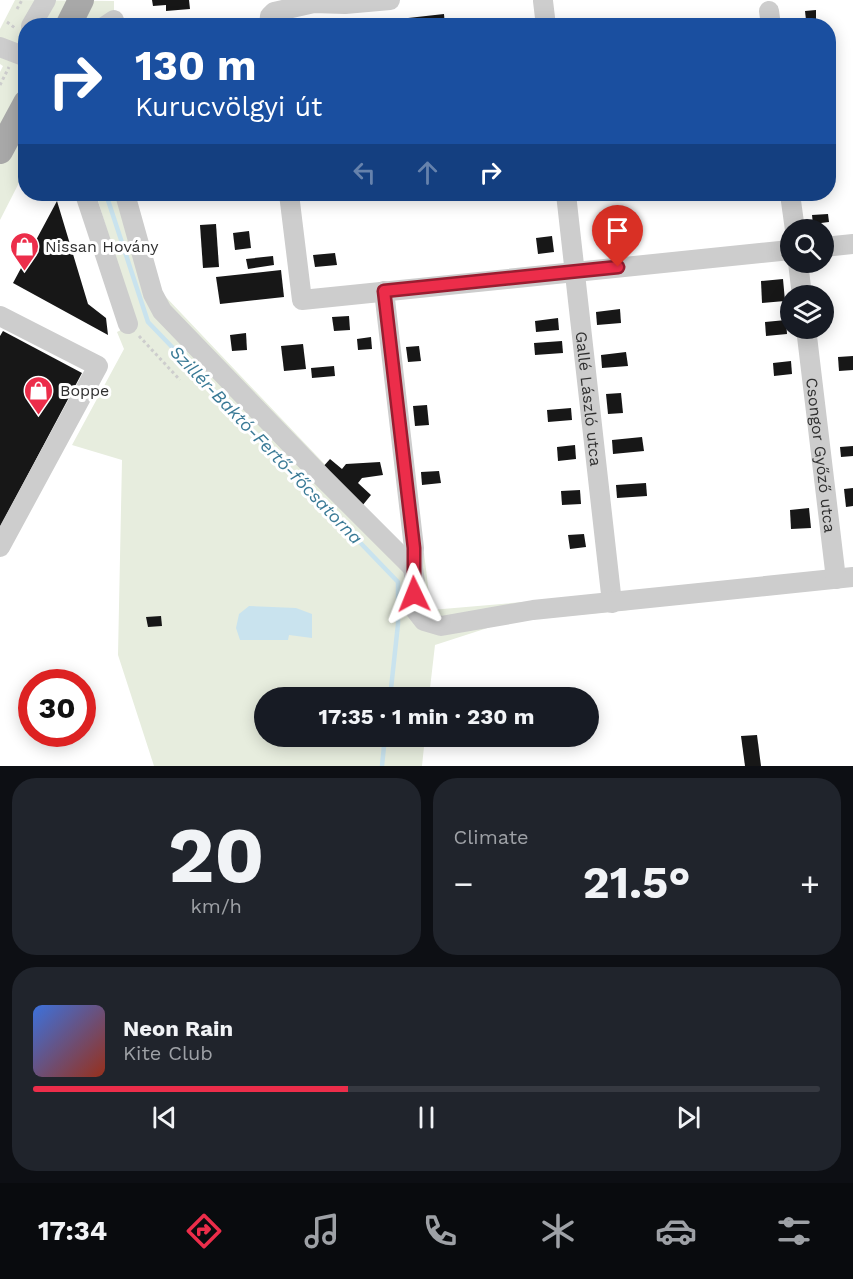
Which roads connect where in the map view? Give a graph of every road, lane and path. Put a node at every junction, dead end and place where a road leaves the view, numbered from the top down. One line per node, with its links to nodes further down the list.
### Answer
1 (22, 0): 5 (path)
2 (46, 0): 6 (street)
3 (390, 0): 7 (street)
4 (543, 1): 8 (street)
5 (17, 9)
6 (34, 18)
7 (270, 18)
8 (545, 18)
9 (18, 118): 10 (main road)
10 (0, 151)
11 (87, 201): 23 (street)
12 (126, 201): 27 (street)
13 (290, 201): 21 (street)
14 (567, 201): 20 (street, Gallé László utca)
15 (791, 201): 16 (street)
16 (793, 219)
17 (853, 244): 18 (street)
18 (834, 246)
19 (780, 251): 20 (street)
20 (575, 272): 21 (street); 29 (street, Gallé László utca)
21 (384, 291): 27 (street)
22 (0, 316): 26 (street)
23 (128, 324): 25 (path)
24 (808, 339): 28 (street, Csongor Győző utca)
25 (180, 380)
26 (0, 546)
27 (413, 568): 29 (street)
28 (845, 578): 29 (street)
29 (612, 603)

